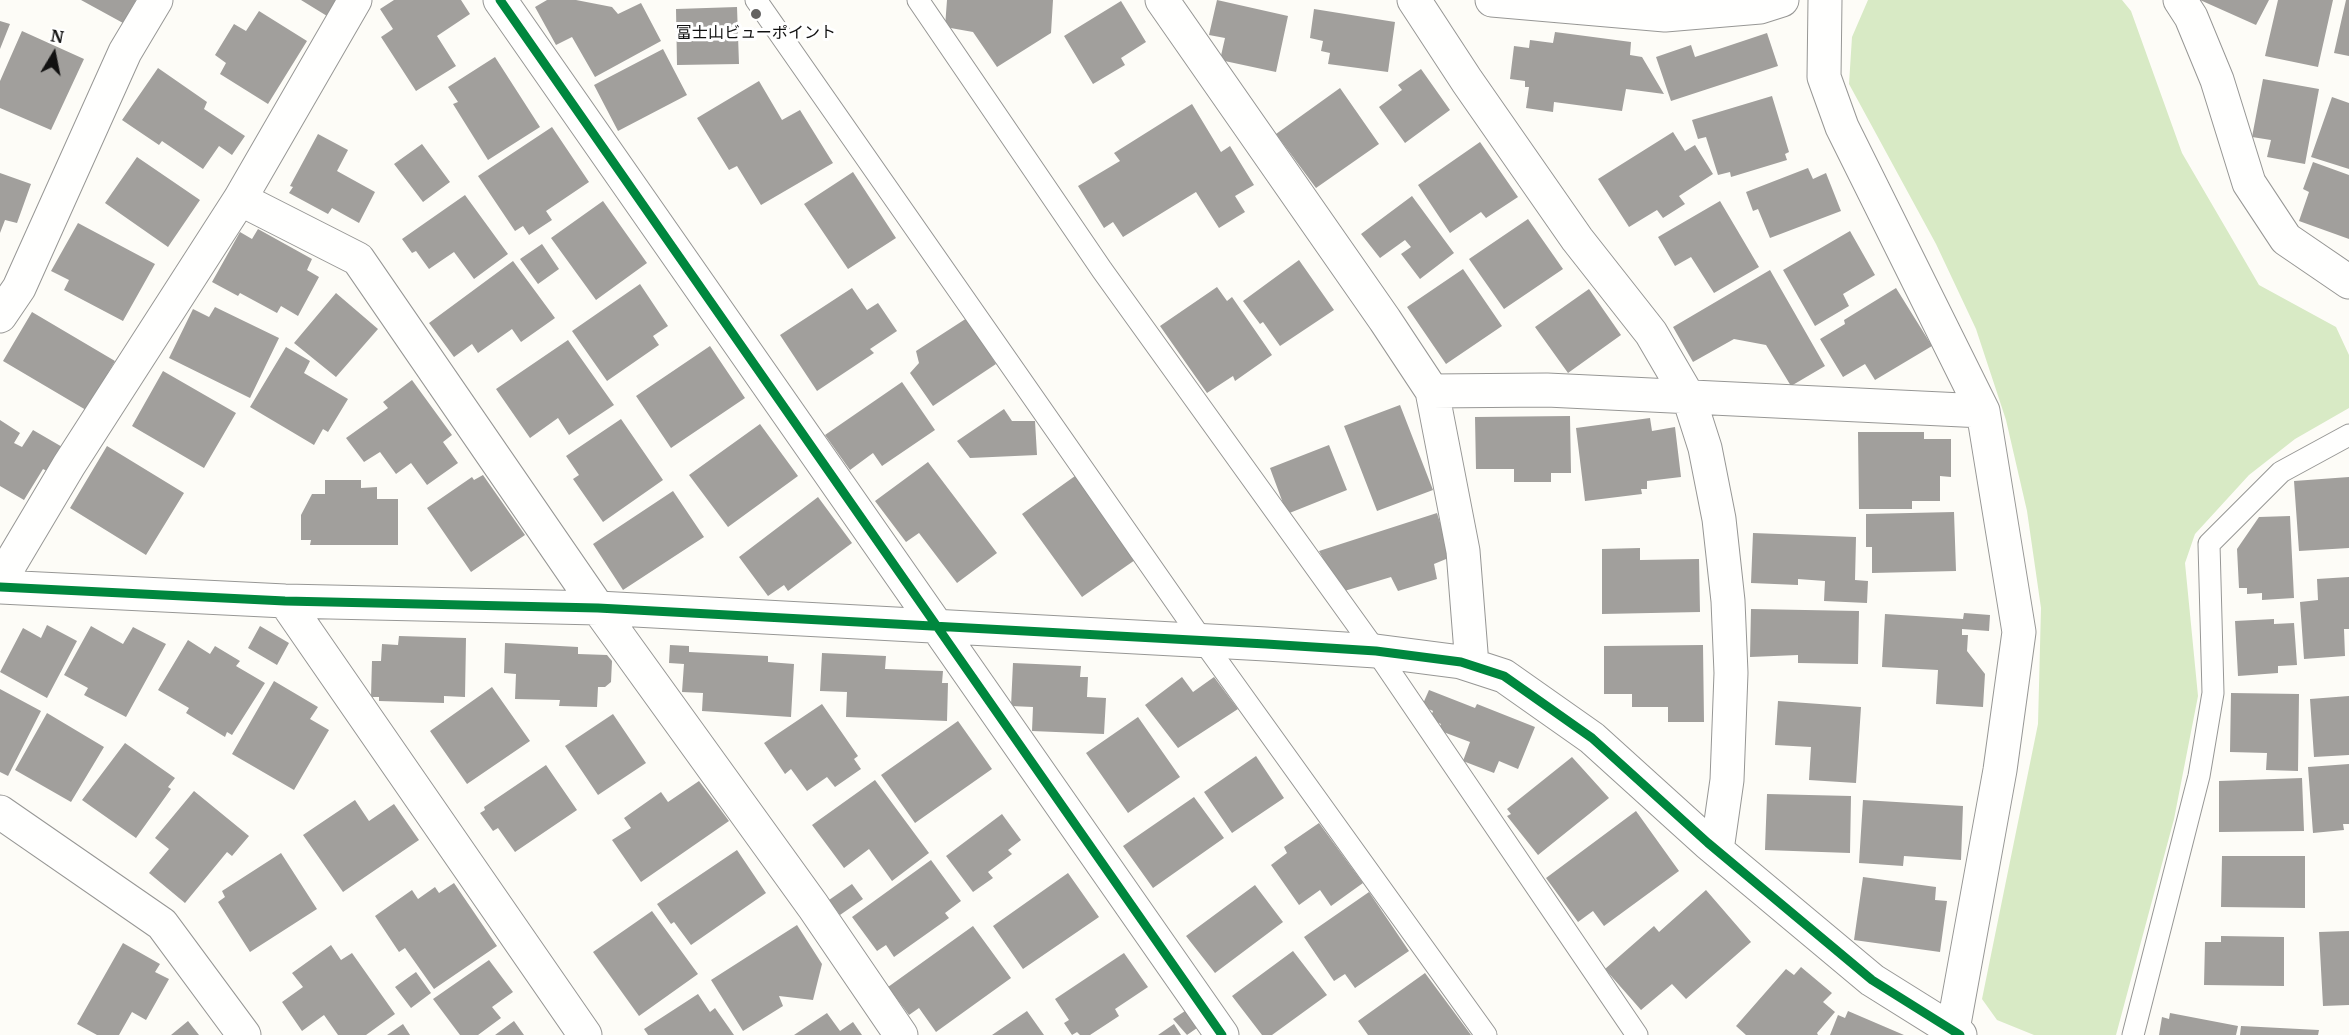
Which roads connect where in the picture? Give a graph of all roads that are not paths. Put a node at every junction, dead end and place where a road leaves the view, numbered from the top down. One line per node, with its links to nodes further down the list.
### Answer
1 (156, 0): 14 (street)
2 (355, 0): 12 (street)
3 (500, 0): 23 (street)
4 (756, 0): 24 (lane)
5 (918, 0): 25 (lane)
6 (1162, 0): 15 (street)
7 (1414, 0): 16 (street)
8 (1492, 0): 9 (street)
9 (1782, 0)
10 (1825, 0): 17 (street)
11 (2180, 0): 13 (street)
12 (240, 199): 19 (street); 22 (street)
13 (2349, 282)
14 (0, 316)
15 (1432, 391): 16 (street); 26 (street)
16 (1689, 398): 17 (street); 28 (street)
17 (1983, 411): 29 (street)
18 (2349, 435): 36 (lane)
19 (0, 582)
20 (0, 587): 21 (street)
21 (285, 601): 22 (street); 31 (street)
22 (598, 608): 23 (street); 32 (street)
23 (937, 627): 24 (street); 33 (street)
24 (1203, 641): 25 (street); 34 (lane)
25 (1376, 651): 26 (street); 35 (lane)
26 (1472, 665): 28 (street)
27 (0, 812): 30 (street)
28 (1717, 850): 29 (street)
29 (1955, 1034)
30 (244, 1035)
31 (585, 1035)
32 (901, 1035)
33 (1222, 1035)
34 (1486, 1035)
35 (1637, 1035)
36 (2133, 1035)

